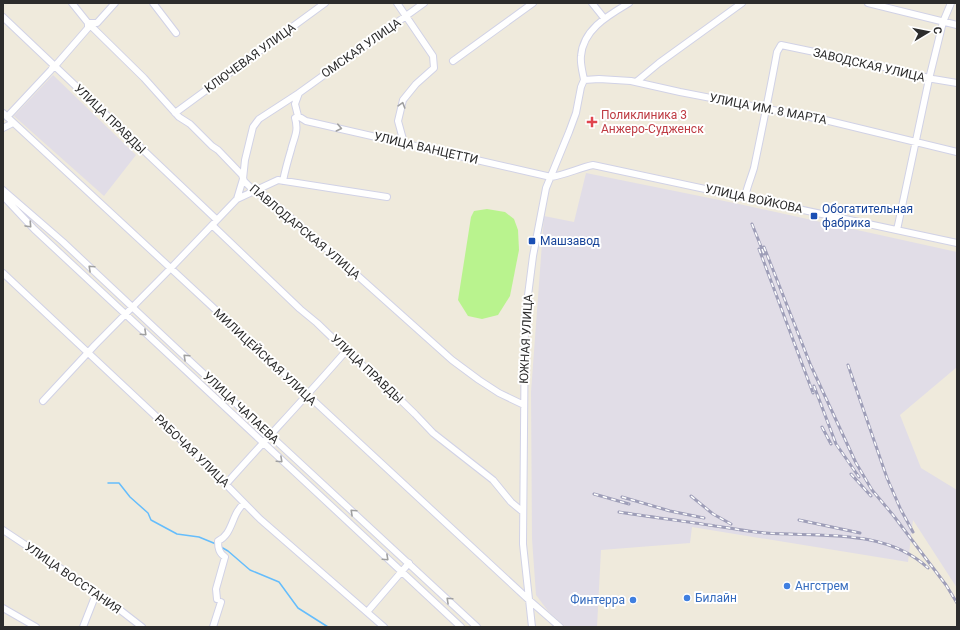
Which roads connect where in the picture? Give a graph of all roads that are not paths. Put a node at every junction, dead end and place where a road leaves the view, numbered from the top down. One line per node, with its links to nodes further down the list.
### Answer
1 (72, 3): 17 (street, ПАВЛОДАРСКАЯ УЛИЦА)
2 (116, 3): 17 (street)
3 (153, 3): 19 (street)
4 (325, 3): 28 (street, КЛЮЧЕВАЯ УЛИЦА)
5 (397, 3): 13 (street)
6 (424, 3): 13 (street, ОМСКАЯ УЛИЦА)
7 (533, 3): 20 (street)
8 (592, 3): 15 (street)
9 (629, 3): 15 (street)
10 (742, 3): 24 (street)
11 (868, 3): 16 (street)
12 (951, 3): 16 (street)
13 (406, 16): 26 (street, ОМСКАЯ УЛИЦА); 34 (street, one-way to 13)
14 (3, 18): 21 (street, УЛИЦА ПРАВДЫ)
15 (604, 18): 23 (street)
16 (943, 22): 18 (street); 22 (street)
17 (88, 23): 21 (street); 28 (street, ПАВЛОДАРСКАЯ УЛИЦА)
18 (957, 25)
19 (176, 33)
20 (453, 61)
21 (54, 66): 29 (street); 45 (street, УЛИЦА ПРАВДЫ)
22 (929, 78): 25 (street, ЗАВОДСКАЯ УЛИЦА); 27 (street, ЗАВОДСКАЯ УЛИЦА); 33 (street)
23 (584, 80): 24 (street, УЛИЦА ИМ. 8 МАРТА); 36 (street, ЮЖНАЯ УЛИЦА)
24 (636, 82): 27 (street, УЛИЦА ИМ. 8 МАРТА)
25 (957, 84)
26 (299, 93): 30 (street); 37 (street, ОМСКАЯ УЛИЦА)
27 (766, 108): 33 (street, УЛИЦА ИМ. 8 МАРТА); 43 (street)
28 (175, 113): 37 (street, ПАВЛОДАРСКАЯ УЛИЦА)
29 (5, 115): 31 (street, МИЛИЦЕЙСКАЯ УЛИЦА)
30 (298, 118): 34 (street, УЛИЦА ВАНЦЕТТИ, one-way to 34); 38 (street)
31 (13, 123): 32 (street); 48 (street, МИЛИЦЕЙСКАЯ УЛИЦА)
32 (3, 128)
33 (915, 142): 35 (street, УЛИЦА ИМ. 8 МАРТА); 46 (street)
34 (404, 143): 36 (street, УЛИЦА ВАНЦЕТТИ)
35 (957, 152)
36 (551, 177): 43 (street, УЛИЦА ВОЙКОВА); 56 (street, ЮЖНАЯ УЛИЦА)
37 (243, 179): 39 (street, ПАВЛОДАРСКАЯ УЛИЦА); 44 (street, ОМСКАЯ УЛИЦА)
38 (282, 181): 39 (street); 42 (street)
39 (257, 189): 44 (street); 56 (street, ПАВЛОДАРСКАЯ УЛИЦА)
40 (3, 190): 50 (street, УЛИЦА ЧАПАЕВА, one-way to 40)
41 (3, 196): 51 (street, УЛИЦА ЧАПАЕВА, one-way to 51)
42 (387, 197)
43 (745, 197): 46 (street, УЛИЦА ВОЙКОВА)
44 (237, 199): 45 (street)
45 (214, 223): 48 (street); 52 (street, УЛИЦА ПРАВДЫ)
46 (896, 230): 47 (street, УЛИЦА ВОЙКОВА)
47 (957, 243)
48 (170, 269): 50 (street); 54 (street, МИЛИЦЕЙСКАЯ УЛИЦА)
49 (3, 273): 53 (street, РАБОЧАЯ УЛИЦА)
50 (132, 307): 51 (street); 57 (street, УЛИЦА ЧАПАЕВА, one-way to 50)
51 (125, 315): 53 (street); 58 (street, УЛИЦА ЧАПАЕВА, one-way to 58)
52 (346, 351): 54 (street); 61 (street, УЛИЦА ПРАВДЫ)
53 (89, 352): 55 (street); 59 (street, РАБОЧАЯ УЛИЦА)
54 (307, 396): 57 (street); 66 (street, МИЛИЦЕЙСКАЯ УЛИЦА)
55 (43, 401)
56 (524, 405): 61 (street, ЮЖНАЯ УЛИЦА)
57 (270, 435): 58 (street); 63 (street, УЛИЦА ЧАПАЕВА, one-way to 57)
58 (262, 443): 59 (street); 64 (street, УЛИЦА ЧАПАЕВА, one-way to 64)
59 (226, 483): 60 (street, РАБОЧАЯ УЛИЦА)
60 (244, 503): 68 (street, РАБОЧАЯ УЛИЦА); 72 (street)
61 (523, 512): 66 (street, ЮЖНАЯ УЛИЦА)
62 (3, 530): 65 (street, УЛИЦА ВОССТАНИЯ)
63 (409, 563): 64 (street); 75 (street, УЛИЦА ЧАПАЕВА, one-way to 63)
64 (401, 572): 68 (street); 74 (street, УЛИЦА ЧАПАЕВА)
65 (96, 594): 70 (street); 71 (street, УЛИЦА ВОССТАНИЯ)
66 (529, 600): 76 (street, ЮЖНАЯ УЛИЦА); 77 (street, МИЛИЦЕЙСКАЯ УЛИЦА)
67 (3, 608): 69 (street)
68 (367, 612): 73 (street, РАБОЧАЯ УЛИЦА)
69 (36, 627)
70 (83, 627)
71 (142, 627)
72 (213, 627)
73 (384, 627)
74 (461, 627)
75 (477, 627)
76 (532, 627)
77 (560, 627)

